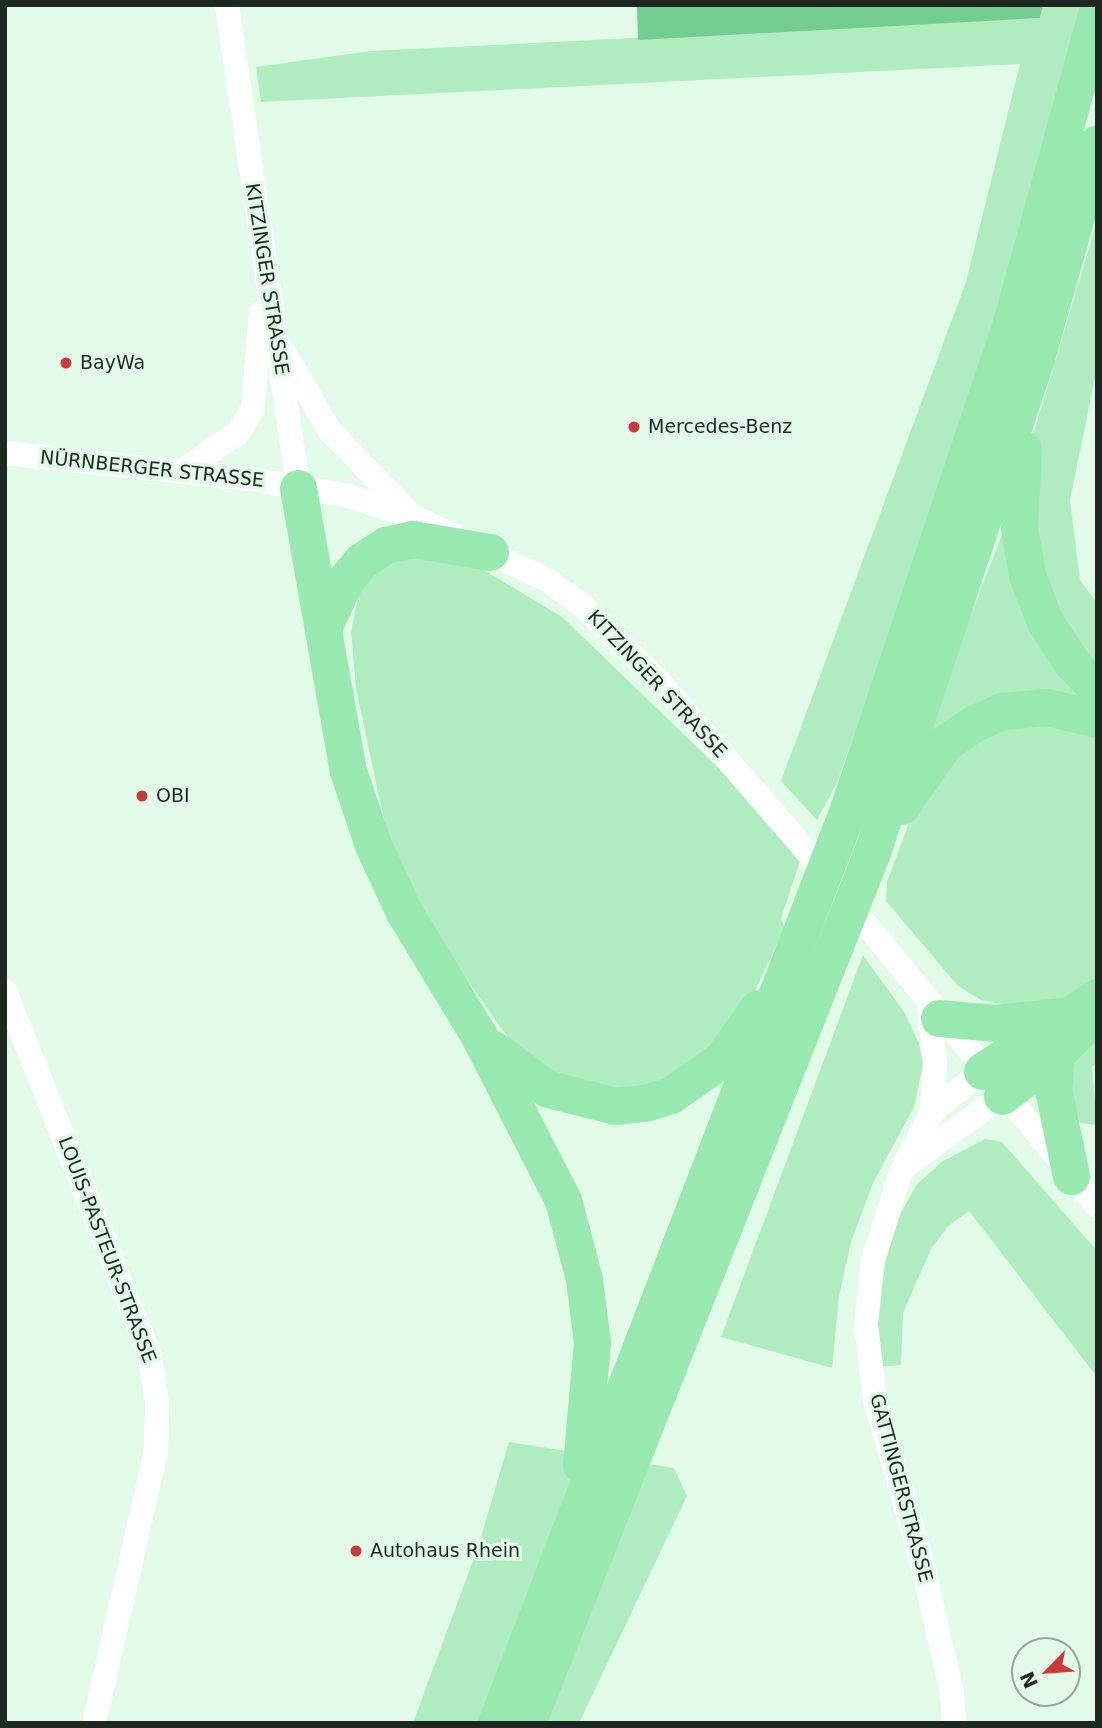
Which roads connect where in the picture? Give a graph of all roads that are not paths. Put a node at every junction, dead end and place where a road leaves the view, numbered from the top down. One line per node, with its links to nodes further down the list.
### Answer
1 (227, 5): 4 (street, KITZINGER STRASSE)
2 (1097, 11): 16 (highway)
3 (1097, 144): 6 (highway)
4 (264, 260): 5 (street, KITZINGER STRASSE); 8 (street)
5 (275, 337): 9 (street, KITZINGER STRASSE); 10 (street)
6 (1036, 358): 13 (highway); 15 (highway)
7 (5, 453): 8 (street, NÜRNBERGER STRASSE)
8 (182, 471): 9 (street, NÜRNBERGER STRASSE)
9 (298, 488): 10 (street, KITZINGER STRASSE); 12 (highway)
10 (412, 516): 11 (street, KITZINGER STRASSE)
11 (490, 552): 12 (highway); 19 (street, KITZINGER STRASSE)
12 (323, 628): 21 (highway)
13 (1097, 689)
14 (1097, 719): 15 (highway)
15 (872, 852): 31 (highway)
16 (800, 942): 21 (highway); 28 (highway)
17 (5, 991): 29 (street, LOUIS-PASTEUR-STRASSE)
18 (1097, 996): 20 (highway)
19 (934, 1012): 20 (highway); 23 (street, KITZINGER STRASSE); 24 (street)
20 (1080, 1014): 22 (highway); 23 (highway)
21 (479, 1036): 28 (highway)
22 (1056, 1054): 23 (highway); 26 (highway)
23 (992, 1083): 24 (street, GATTINGERSTRASSE); 25 (street); 26 (street, KITZINGER STRASSE)
24 (932, 1112): 25 (street, GATTINGERSTRASSE)
25 (901, 1171): 32 (street, GATTINGERSTRASSE)
26 (1071, 1176): 27 (street, KITZINGER STRASSE)
27 (1097, 1206)
28 (564, 1548): 30 (highway)
29 (94, 1723)
30 (496, 1723)
31 (527, 1723)
32 (954, 1723)

